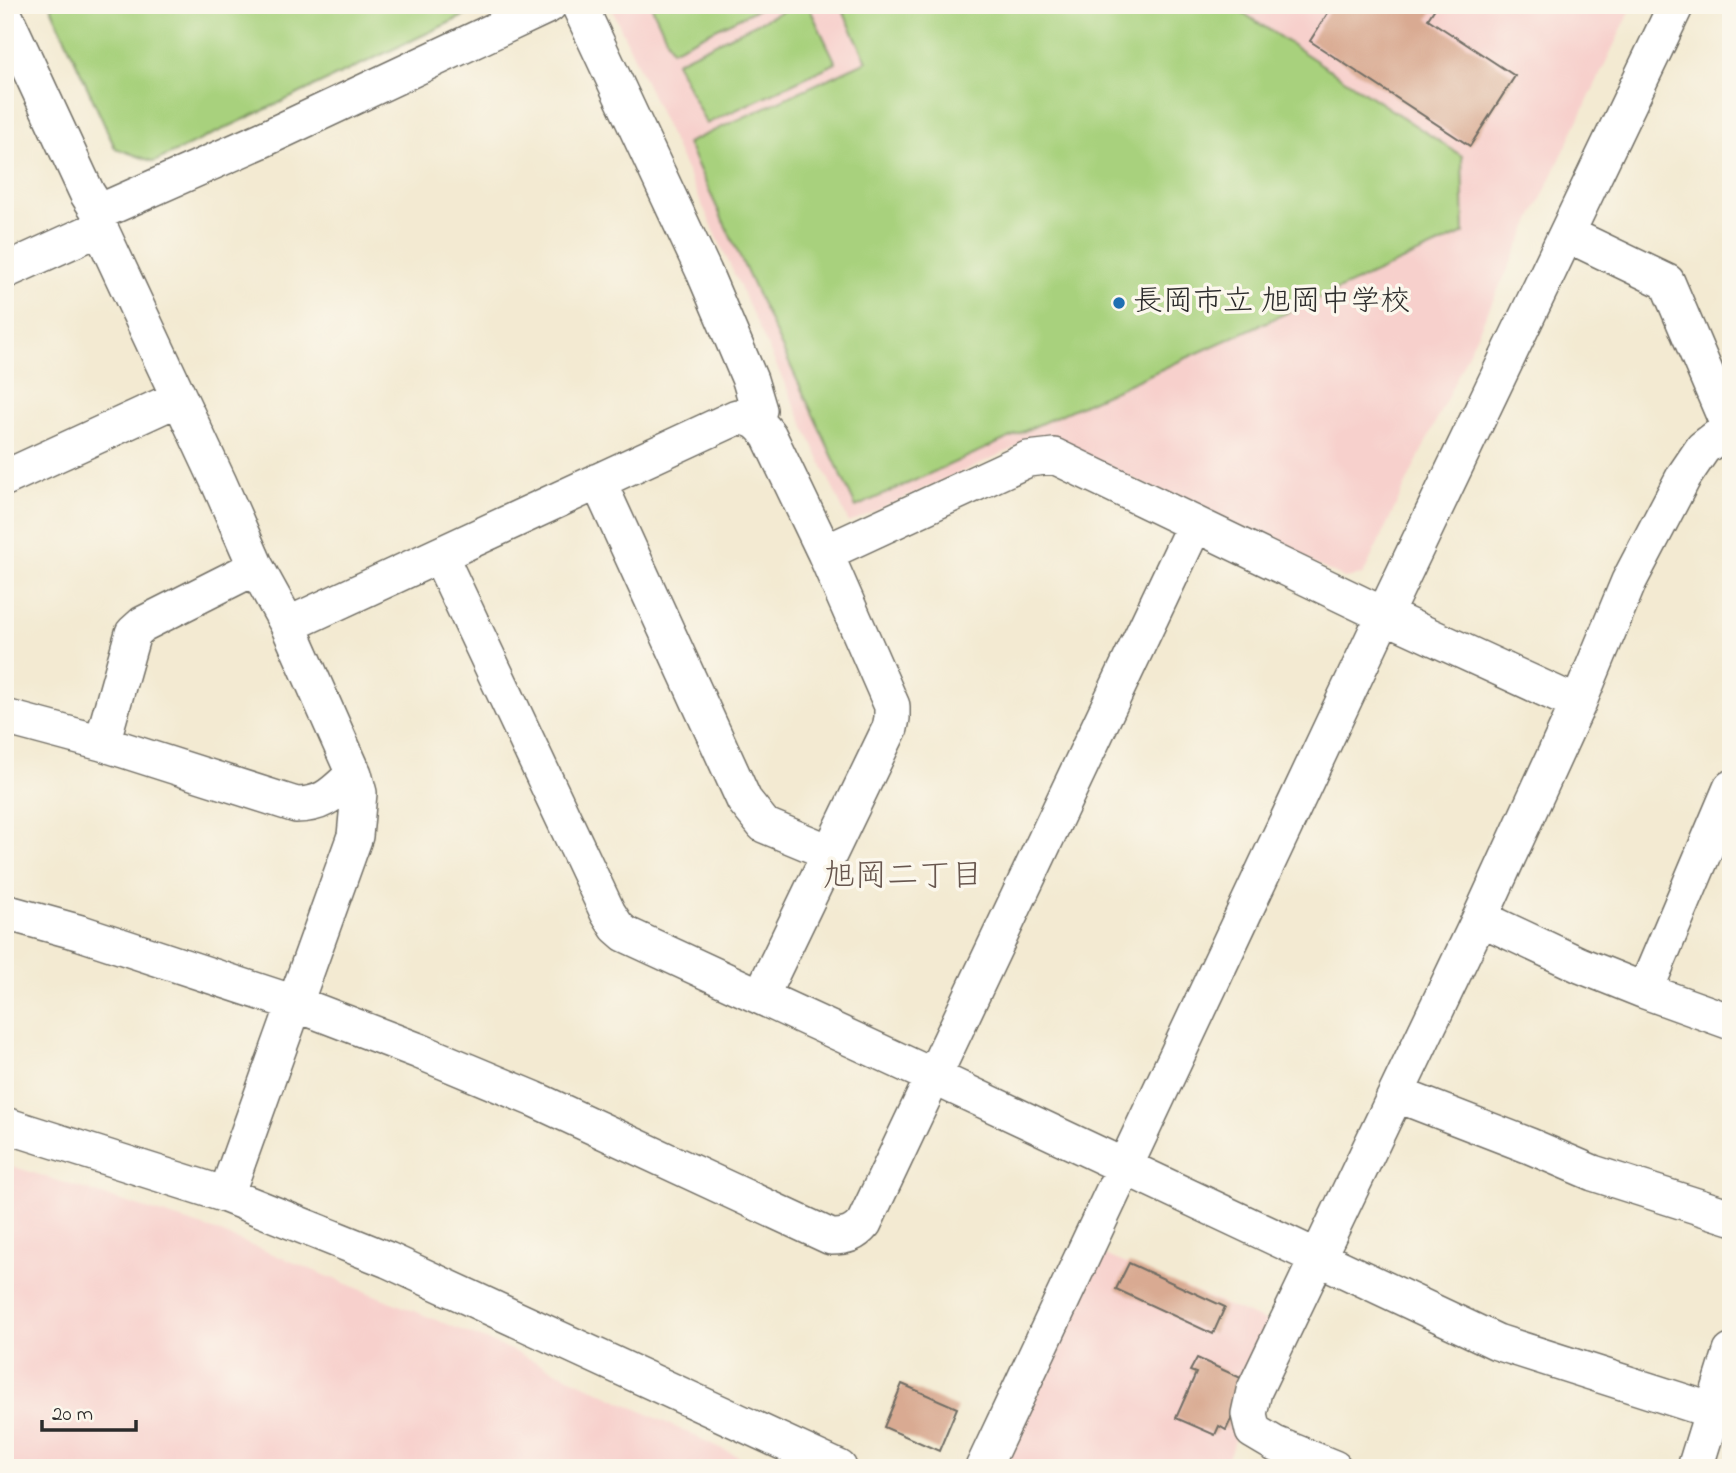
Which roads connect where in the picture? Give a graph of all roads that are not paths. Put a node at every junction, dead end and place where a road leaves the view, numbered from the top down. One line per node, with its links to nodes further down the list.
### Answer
1 (549, 5): 5 (street)
2 (579, 5): 9 (street)
3 (1676, 5): 6 (street)
4 (5, 16): 5 (street)
5 (100, 220): 7 (street); 8 (street)
6 (1567, 234): 10 (street); 17 (street)
7 (5, 271)
8 (178, 398): 11 (street); 16 (street)
9 (755, 421): 12 (street); 14 (street)
10 (1730, 430): 19 (street)
11 (5, 478)
12 (598, 481): 15 (street); 24 (street)
13 (1195, 524): 14 (street); 17 (street); 31 (street)
14 (825, 553): 24 (street)
15 (440, 556): 18 (street); 28 (street)
16 (256, 567): 18 (street); 21 (street)
17 (1384, 615): 19 (street); 34 (street)
18 (288, 625): 22 (street)
19 (1578, 705): 26 (street)
20 (5, 717): 21 (street)
21 (102, 743): 22 (street)
22 (354, 774): 29 (street)
23 (1731, 788): 27 (street)
24 (829, 852): 28 (street)
25 (5, 912): 29 (street)
26 (1479, 918): 27 (street); 32 (street)
27 (1645, 991): 30 (street)
28 (761, 996): 31 (street)
29 (295, 1003): 31 (street); 35 (street)
30 (1731, 1022)
31 (932, 1076): 34 (street)
32 (1396, 1094): 36 (street); 37 (street)
33 (5, 1125): 35 (street)
34 (1125, 1167): 37 (street); 41 (street)
35 (226, 1195): 40 (street)
36 (1731, 1217)
37 (1319, 1258): 39 (street); 42 (street)
38 (1731, 1352): 39 (street)
39 (1713, 1411): 43 (street)
40 (839, 1468)
41 (983, 1468)
42 (1334, 1468)
43 (1695, 1468)

